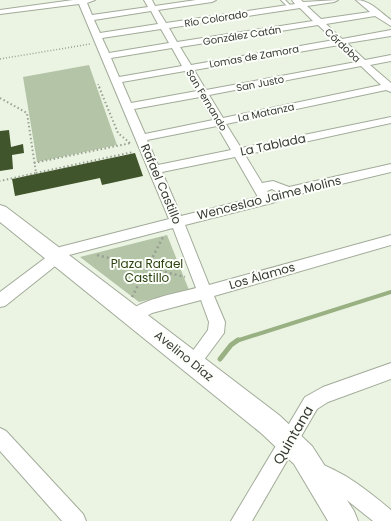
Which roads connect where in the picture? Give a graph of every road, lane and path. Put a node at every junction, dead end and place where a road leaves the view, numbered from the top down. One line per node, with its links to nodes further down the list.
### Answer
1 (212, 0): 6 (street)
2 (283, 0): 7 (lane)
3 (334, 0): 7 (street, Río Colorado)
4 (360, 0): 9 (street)
5 (83, 1): 8 (street); 10 (street, Rafael Castillo)
6 (150, 4): 10 (street); 13 (street, San Fernando)
7 (296, 4): 11 (street, Córdoba); 13 (street, Río Colorado)
8 (0, 12)
9 (377, 13): 11 (street, González Catán); 12 (street)
10 (90, 18): 15 (street, Rafael Castillo)
11 (320, 23): 16 (street, Córdoba); 17 (street, González Catán)
12 (391, 24)
13 (163, 26): 15 (street, Río Colorado); 17 (street, San Fernando)
14 (391, 33): 16 (street, Lomas de Zamora)
15 (99, 39): 18 (street, Rafael Castillo); 20 (path)
16 (339, 42): 21 (street, Córdoba); 22 (street, Lomas de Zamora)
17 (175, 46): 18 (street, González Catán); 22 (street, San Fernando)
18 (106, 56): 23 (street, Rafael Castillo)
19 (391, 58): 21 (street, San Justo)
20 (0, 59)
21 (362, 63): 25 (street, Córdoba); 26 (street, San Justo)
22 (188, 67): 23 (street, Lomas de Zamora); 26 (street, San Fernando)
23 (117, 80): 28 (street, Rafael Castillo)
24 (98, 84): 31 (path)
25 (390, 87): 30 (street, La Matanza)
26 (204, 93): 28 (street, San Justo); 30 (street, San Fernando)
27 (0, 98): 34 (path)
28 (128, 107): 31 (street, Rafael Castillo)
29 (391, 120): 33 (street, La Tablada)
30 (220, 122): 31 (street, La Matanza); 33 (street, San Fernando)
31 (139, 142): 34 (path); 36 (street, Rafael Castillo)
32 (134, 152): 37 (path)
33 (238, 152): 36 (street, La Tablada); 39 (street, San Fernando)
34 (34, 163): 37 (path)
35 (391, 168): 40 (street, Wenceslao Jaime Molins)
36 (154, 170): 43 (street, Rafael Castillo)
37 (36, 173): 38 (path)
38 (0, 181)
39 (259, 188): 40 (street); 41 (street, San Fernando)
40 (288, 192): 41 (street, Wenceslao Jaime Molins)
41 (266, 200): 43 (street, Wenceslao Jaime Molins)
42 (0, 212): 45 (street, Avelino Díaz)
43 (173, 223): 45 (street, Wenceslao Jaime Molins); 46 (path); 47 (street, Rafael Castillo)
44 (391, 240): 47 (street, Los Álamos)
45 (65, 252): 46 (path); 48 (street); 49 (street, Avelino Díaz)
46 (147, 268): 47 (path); 49 (path)
47 (203, 286): 49 (street, Los Álamos); 50 (street, Rafael Castillo)
48 (0, 301)
49 (130, 313): 50 (street, Avelino Díaz)
50 (192, 362): 53 (street, Avelino Díaz)
51 (391, 371): 53 (street, Quintana)
52 (0, 437): 55 (street)
53 (290, 442): 54 (street, Avelino Díaz); 56 (street, Quintana)
54 (314, 472): 57 (street, Avelino Díaz); 58 (street)
55 (76, 521)
56 (241, 521)
57 (344, 521)
58 (389, 521)

